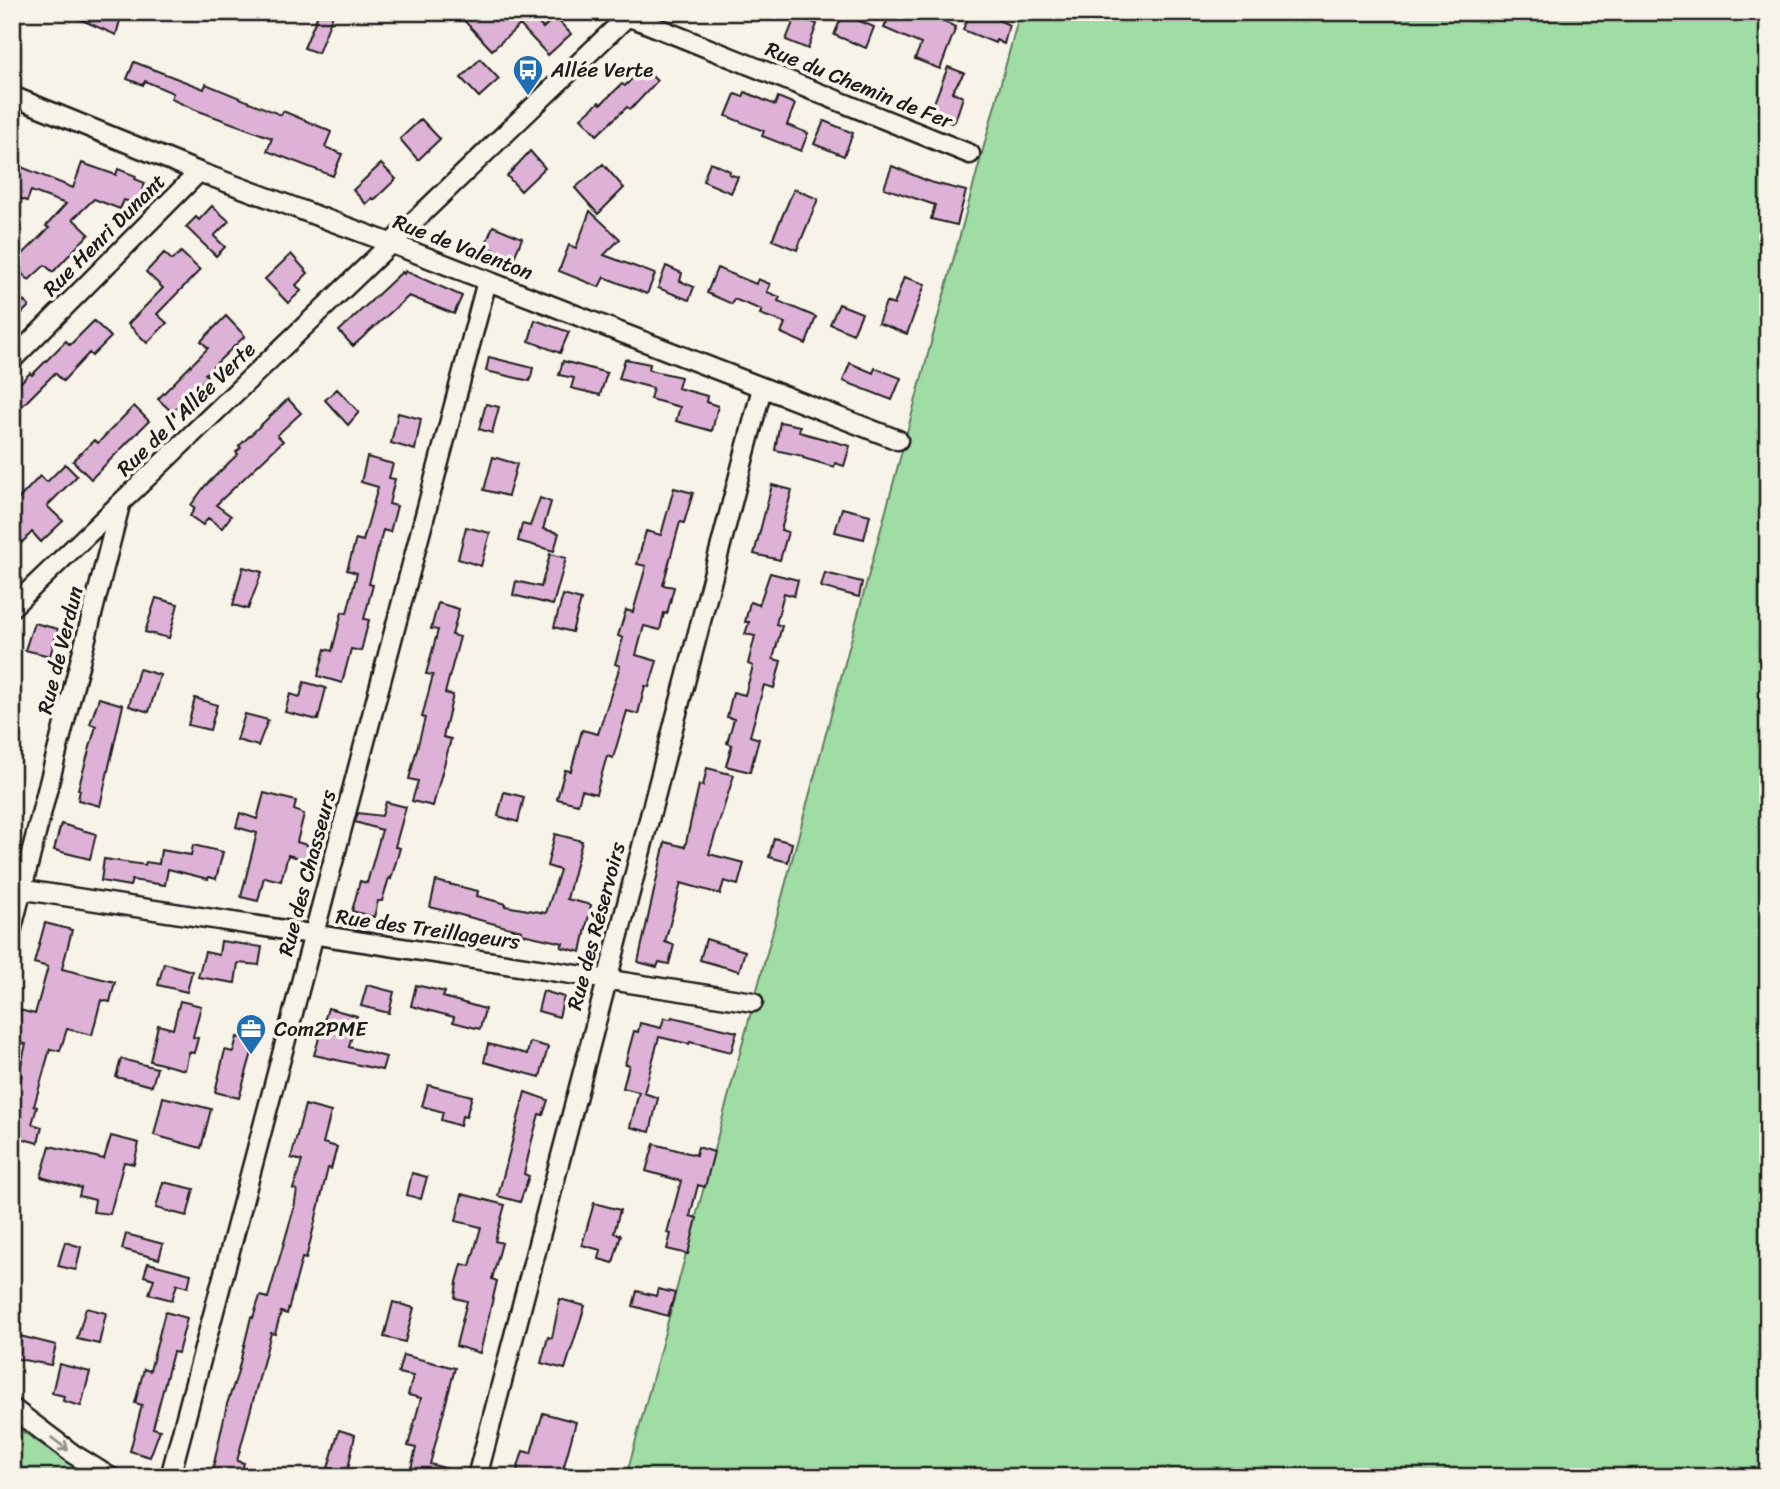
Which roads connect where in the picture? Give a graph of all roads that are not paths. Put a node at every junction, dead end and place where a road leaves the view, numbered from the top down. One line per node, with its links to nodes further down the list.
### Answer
1 (624, 14): 3 (street, Rue du Chemin de Fer); 5 (street)
2 (12, 96): 4 (street, Rue de Valenton)
3 (970, 154)
4 (199, 172): 5 (street, Rue de Valenton); 7 (street, Rue Henri Dunant)
5 (390, 243): 6 (street, Rue de Valenton); 10 (street, Rue de l'Allée Verte)
6 (487, 281): 8 (street, Rue de Valenton); 14 (street, Rue des Chasseurs)
7 (12, 360)
8 (762, 388): 9 (street, Rue de Valenton); 15 (street, Rue des Réservoirs)
9 (898, 440)
10 (120, 505): 11 (street, Rue de l'Allée Verte); 12 (street, Rue de Verdun)
11 (15, 599)
12 (17, 889): 13 (street, Rue de Verdun); 14 (street, Rue des Treillageurs)
13 (12, 928)
14 (314, 935): 15 (street, Rue des Treillageurs); 19 (street, Rue des Chasseurs)
15 (606, 978): 16 (street, Rue des Treillageurs); 20 (street, Rue des Réservoirs)
16 (753, 1002)
17 (12, 1408): 18 (street, one-way to 18)
18 (110, 1477)
19 (170, 1477)
20 (477, 1477)

